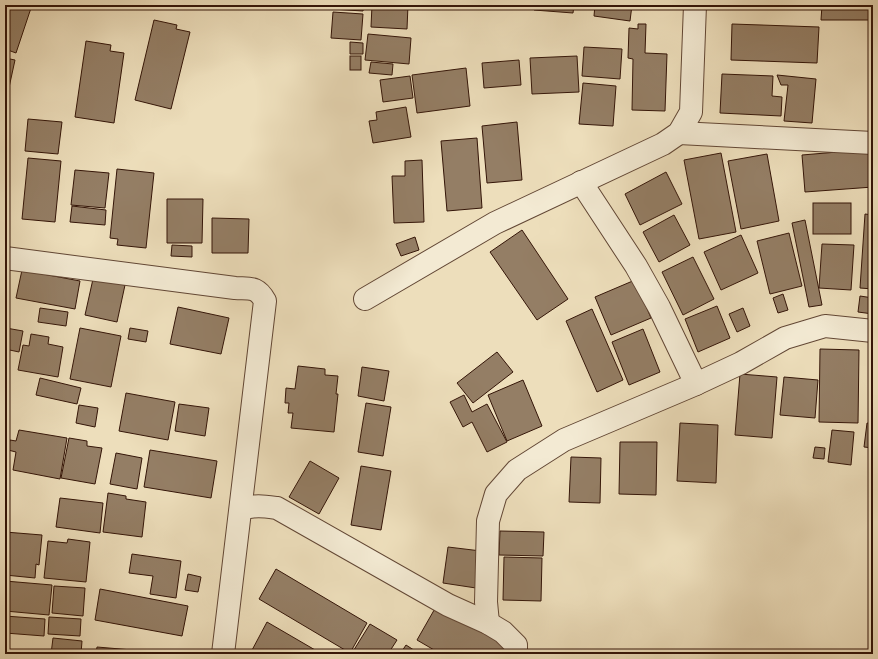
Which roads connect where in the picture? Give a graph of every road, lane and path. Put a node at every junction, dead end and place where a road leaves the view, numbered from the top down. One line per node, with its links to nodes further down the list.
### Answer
1 (695, 5): 2 (street)
2 (679, 133): 3 (street); 4 (street)
3 (873, 143)
4 (581, 182): 6 (street); 8 (street)
5 (5, 258): 9 (street)
6 (365, 300)
7 (873, 331): 8 (street)
8 (696, 384): 10 (street)
9 (241, 509): 10 (street); 11 (street)
10 (488, 623): 12 (street)
11 (223, 654)
12 (516, 654)

